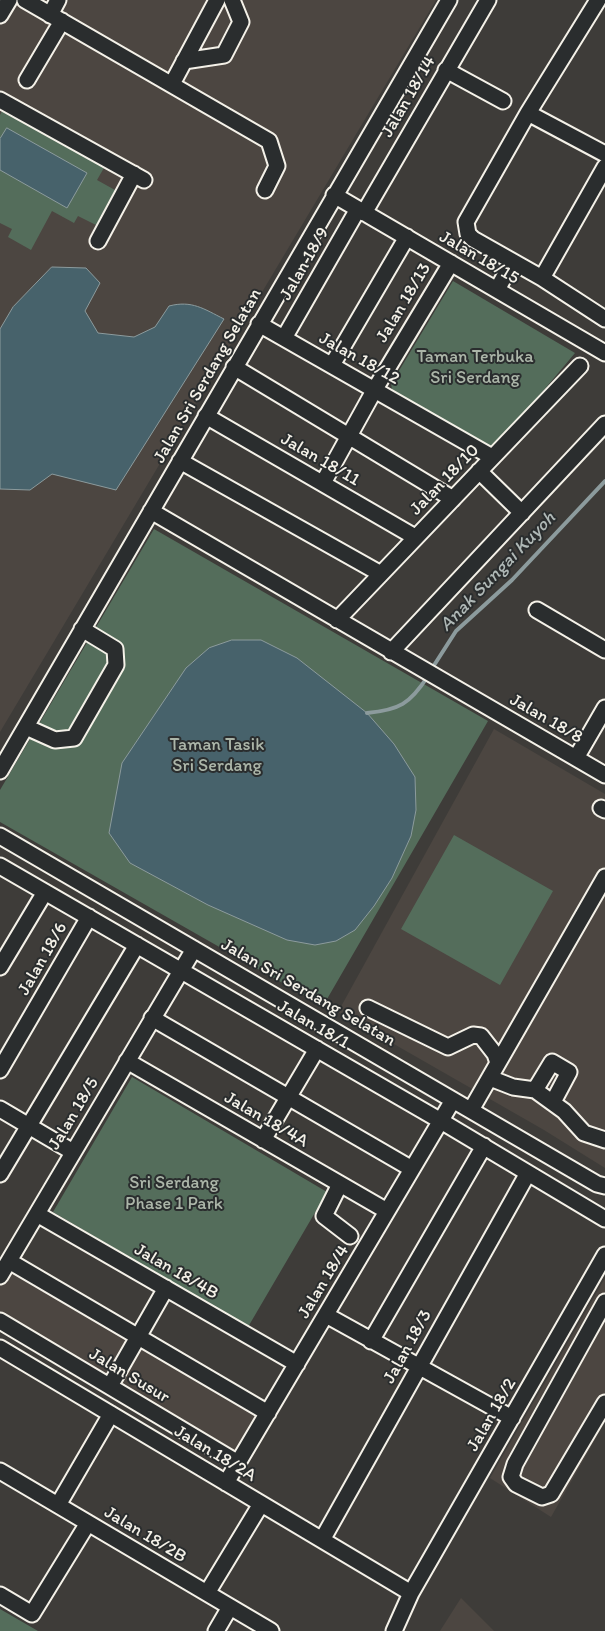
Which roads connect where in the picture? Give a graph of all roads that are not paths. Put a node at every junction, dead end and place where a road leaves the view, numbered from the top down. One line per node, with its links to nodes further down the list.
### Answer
1 (9, 0): 9 (street)
2 (25, 0): 10 (street)
3 (58, 0): 10 (street)
4 (217, 0): 11 (street)
5 (232, 0): 11 (street)
6 (449, 0): 21 (street, Jalan Sri Serdang Selatan)
7 (488, 0): 12 (street, Jalan 18/14)
8 (598, 0): 17 (street)
9 (0, 15)
10 (56, 18): 13 (street); 14 (street)
11 (184, 61): 14 (street)
12 (446, 70): 16 (street); 22 (street, Jalan 18/14)
13 (27, 80)
14 (172, 84): 20 (street)
15 (0, 100): 24 (street)
16 (502, 101)
17 (528, 113): 18 (street); 25 (street)
18 (605, 154)
19 (605, 167): 27 (street)
20 (265, 190)
21 (334, 195): 22 (street, Jalan 18/15); 30 (street, Jalan Sri Serdang Selatan)
22 (361, 211): 23 (street, Jalan 18/15); 31 (street, Jalan 18/9)
23 (407, 237): 26 (street, Jalan 18/15); 33 (street)
24 (98, 241)
25 (512, 262): 27 (street); 28 (street)
26 (450, 263): 28 (street, Jalan 18/15); 36 (street, Jalan 18/13)
27 (542, 278): 29 (street)
28 (497, 290): 32 (street, Jalan 18/15)
29 (605, 318)
30 (259, 324): 31 (street, Jalan 18/12); 35 (street, Jalan Sri Serdang Selatan)
31 (284, 338): 33 (street, Jalan 18/12)
32 (605, 353)
33 (332, 365): 36 (street, Jalan 18/12)
34 (580, 366): 40 (street, Jalan 18/10)
35 (234, 367): 37 (street, Jalan Sri Serdang Selatan); 39 (street)
36 (375, 389): 39 (street, Jalan 18/13); 40 (street, Jalan 18/12)
37 (206, 416): 41 (street, Jalan Sri Serdang Selatan); 43 (street, Jalan 18/11)
38 (605, 424): 46 (street)
39 (349, 436): 43 (street, Jalan 18/13); 44 (street)
40 (492, 457): 42 (street, Jalan 18/10)
41 (180, 461): 45 (street, Jalan Sri Serdang Selatan); 48 (street)
42 (479, 471): 44 (street, Jalan 18/10); 46 (street)
43 (323, 483): 47 (street, Jalan 18/11)
44 (453, 498): 47 (street, Jalan 18/10)
45 (151, 511): 50 (street, Jalan 18/8); 51 (street, Jalan Sri Serdang Selatan)
46 (522, 513): 53 (street)
47 (415, 538): 48 (street, Jalan 18/10)
48 (381, 574): 50 (street, Jalan 18/10)
49 (537, 610): 52 (street)
50 (337, 620): 53 (street, Jalan 18/8)
51 (82, 629): 55 (street, Jalan Sri Serdang Selatan); 55 (street)
52 (605, 650)
53 (391, 652): 56 (street, Jalan 18/8)
54 (605, 708): 56 (street)
55 (26, 727): 57 (street, Jalan Sri Serdang Selatan)
56 (576, 758): 58 (street, Jalan 18/8)
57 (0, 771)
58 (605, 775)
59 (0, 836): 65 (street, Jalan Sri Serdang Selatan)
60 (0, 866): 62 (street, Jalan 18/1)
61 (605, 877): 72 (street)
62 (45, 892): 63 (street, Jalan 18/1); 66 (street)
63 (89, 918): 64 (street, Jalan 18/1); 73 (street, Jalan 18/6)
64 (137, 945): 67 (street, Jalan 18/1); 82 (street)
65 (194, 948): 67 (street, Jalan 18/5); 77 (street, Jalan Sri Serdang Selatan)
66 (0, 967)
67 (181, 970): 69 (street, Jalan 18/5); 70 (street, Jalan 18/1)
68 (368, 1008): 72 (street)
69 (152, 1018): 71 (street, Jalan 18/5); 76 (street)
70 (317, 1049): 76 (street); 81 (street, Jalan 18/1)
71 (127, 1061): 83 (street, Jalan 18/4A); 86 (street, Jalan 18/5)
72 (498, 1063): 74 (street)
73 (0, 1070)
74 (490, 1078): 75 (street); 80 (street)
75 (535, 1090): 78 (street); 78 (street)
76 (288, 1098): 83 (street); 87 (street)
77 (453, 1100): 80 (street, Jalan Sri Serdang Selatan); 81 (street, Jalan 18/4)
78 (553, 1102): 84 (street)
79 (0, 1109): 82 (street)
80 (471, 1110): 91 (street, Jalan Sri Serdang Selatan)
81 (441, 1121): 85 (street, Jalan 18/1); 87 (street, Jalan 18/4)
82 (29, 1126): 86 (street); 89 (street)
83 (263, 1140): 90 (street, Jalan 18/4A)
84 (605, 1140)
85 (484, 1146): 88 (street, Jalan 18/1); 105 (street)
86 (74, 1152): 94 (street, Jalan 18/5)
87 (412, 1170): 93 (street, Jalan 18/4)
88 (528, 1173): 95 (street, Jalan 18/1); 108 (street, Jalan 18/3)
89 (0, 1174)
90 (340, 1184): 93 (street, Jalan 18/4A); 96 (street)
91 (601, 1185): 92 (street, Jalan Sri Serdang Selatan)
92 (605, 1197)
93 (387, 1211): 102 (street, Jalan 18/4)
94 (37, 1214): 98 (street, Jalan 18/5); 100 (street, Jalan 18/4B)
95 (605, 1219)
96 (350, 1236)
97 (605, 1255): 113 (street, Jalan 18/2)
98 (9, 1261): 99 (street, Jalan 18/5); 104 (street)
99 (0, 1276)
100 (166, 1288): 104 (street); 107 (street, Jalan 18/4B)
101 (605, 1302): 110 (street)
102 (326, 1315): 105 (street); 107 (street, Jalan 18/4)
103 (0, 1321): 109 (street, Jalan Susur)
104 (138, 1337): 109 (street); 111 (street)
105 (371, 1341): 108 (street)
106 (0, 1348): 112 (street, Jalan 18/2A)
107 (297, 1364): 111 (street, Jalan 18/4)
108 (418, 1368): 113 (street); 120 (street, Jalan 18/3)
109 (110, 1386): 114 (street, Jalan Susur)
110 (605, 1403)
111 (268, 1413): 114 (street, Jalan 18/4)
112 (111, 1414): 116 (street, Jalan 18/2A); 118 (street)
113 (512, 1418): 122 (street, Jalan 18/2)
114 (238, 1463): 116 (street, Jalan 18/4)
115 (0, 1471): 118 (street, Jalan 18/2B)
116 (226, 1483): 117 (street, Jalan 18/2A)
117 (261, 1504): 120 (street, Jalan 18/2A); 121 (street)
118 (58, 1505): 119 (street, Jalan 18/2B)
119 (88, 1523): 121 (street, Jalan 18/2B); 123 (street)
120 (322, 1540): 122 (street, Jalan 18/2A)
121 (207, 1593): 124 (street, Jalan 18/2B)
122 (411, 1593): 127 (street, Jalan 18/2)
123 (0, 1595)
124 (230, 1607): 125 (street); 126 (street, Jalan 18/2B)
125 (216, 1631)
126 (271, 1631)
127 (394, 1631)

